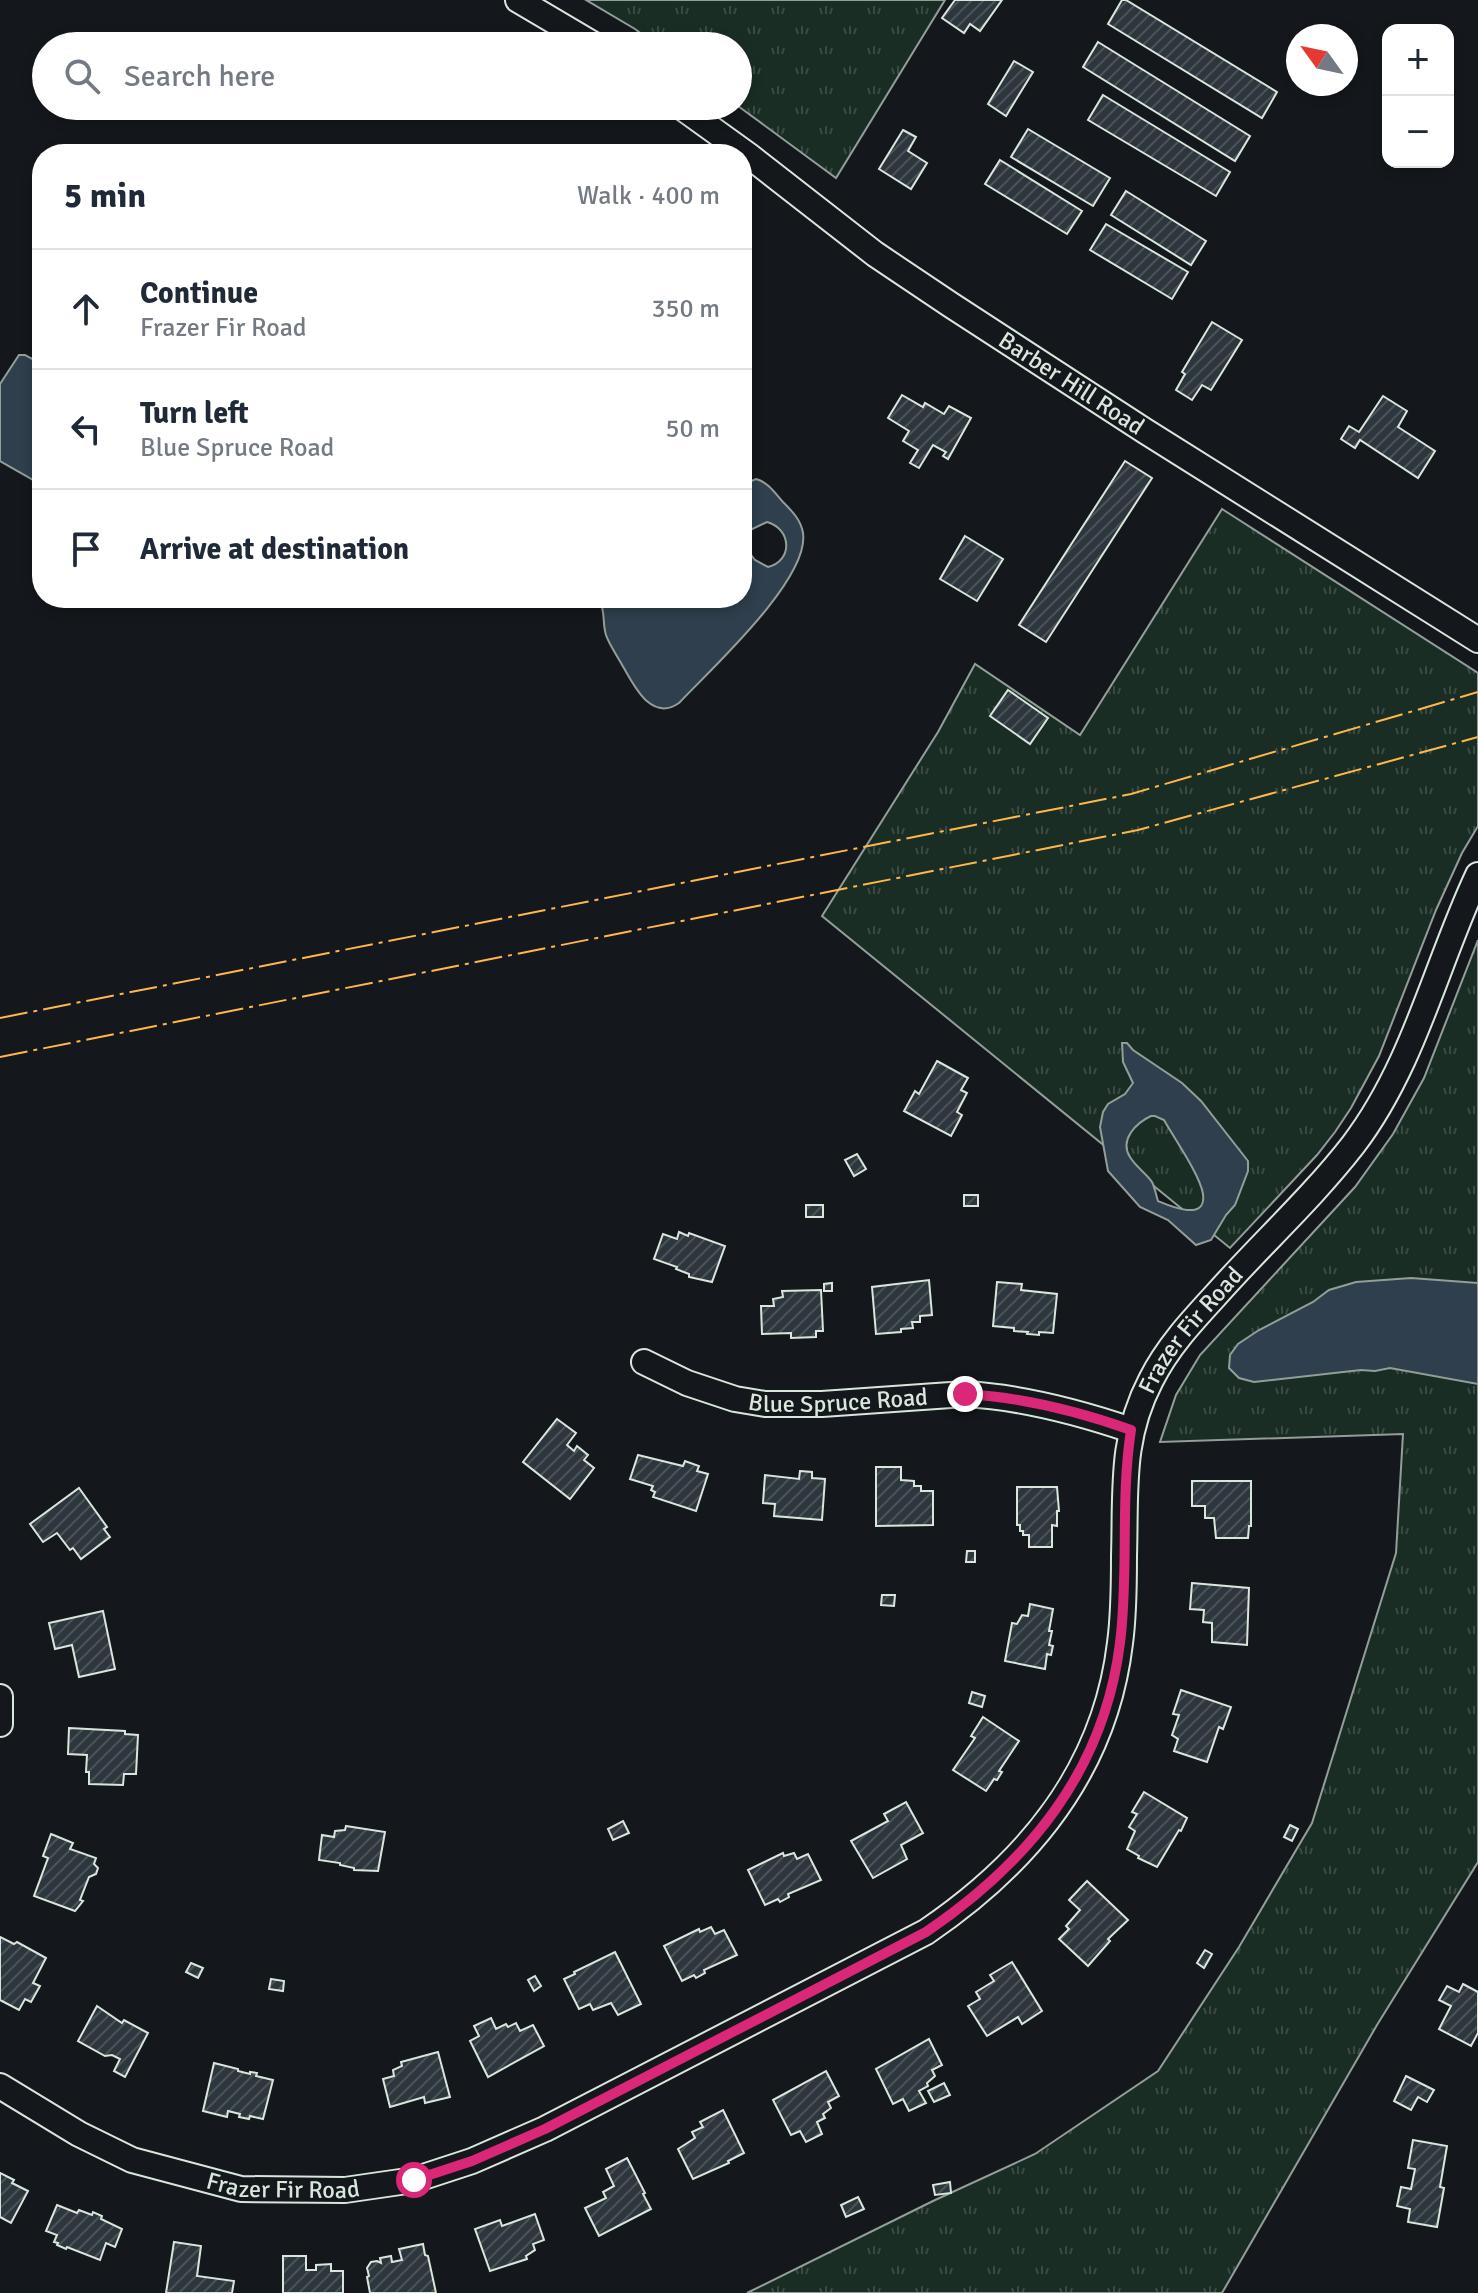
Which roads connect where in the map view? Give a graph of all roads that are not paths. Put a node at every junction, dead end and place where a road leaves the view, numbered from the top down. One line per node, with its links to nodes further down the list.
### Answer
1 (518, 0): 2 (street)
2 (572, 32)
3 (699, 120): 4 (street, Barber Hill Road)
4 (733, 144)
5 (752, 158): 6 (street, Barber Hill Road)
6 (1478, 640)
7 (1478, 875): 9 (street, Frazer Fir Road)
8 (644, 1362): 9 (street, Blue Spruce Road)
9 (1131, 1430): 12 (street, Frazer Fir Road)
10 (0, 1697): 11 (street)
11 (0, 1724)
12 (0, 2086)

